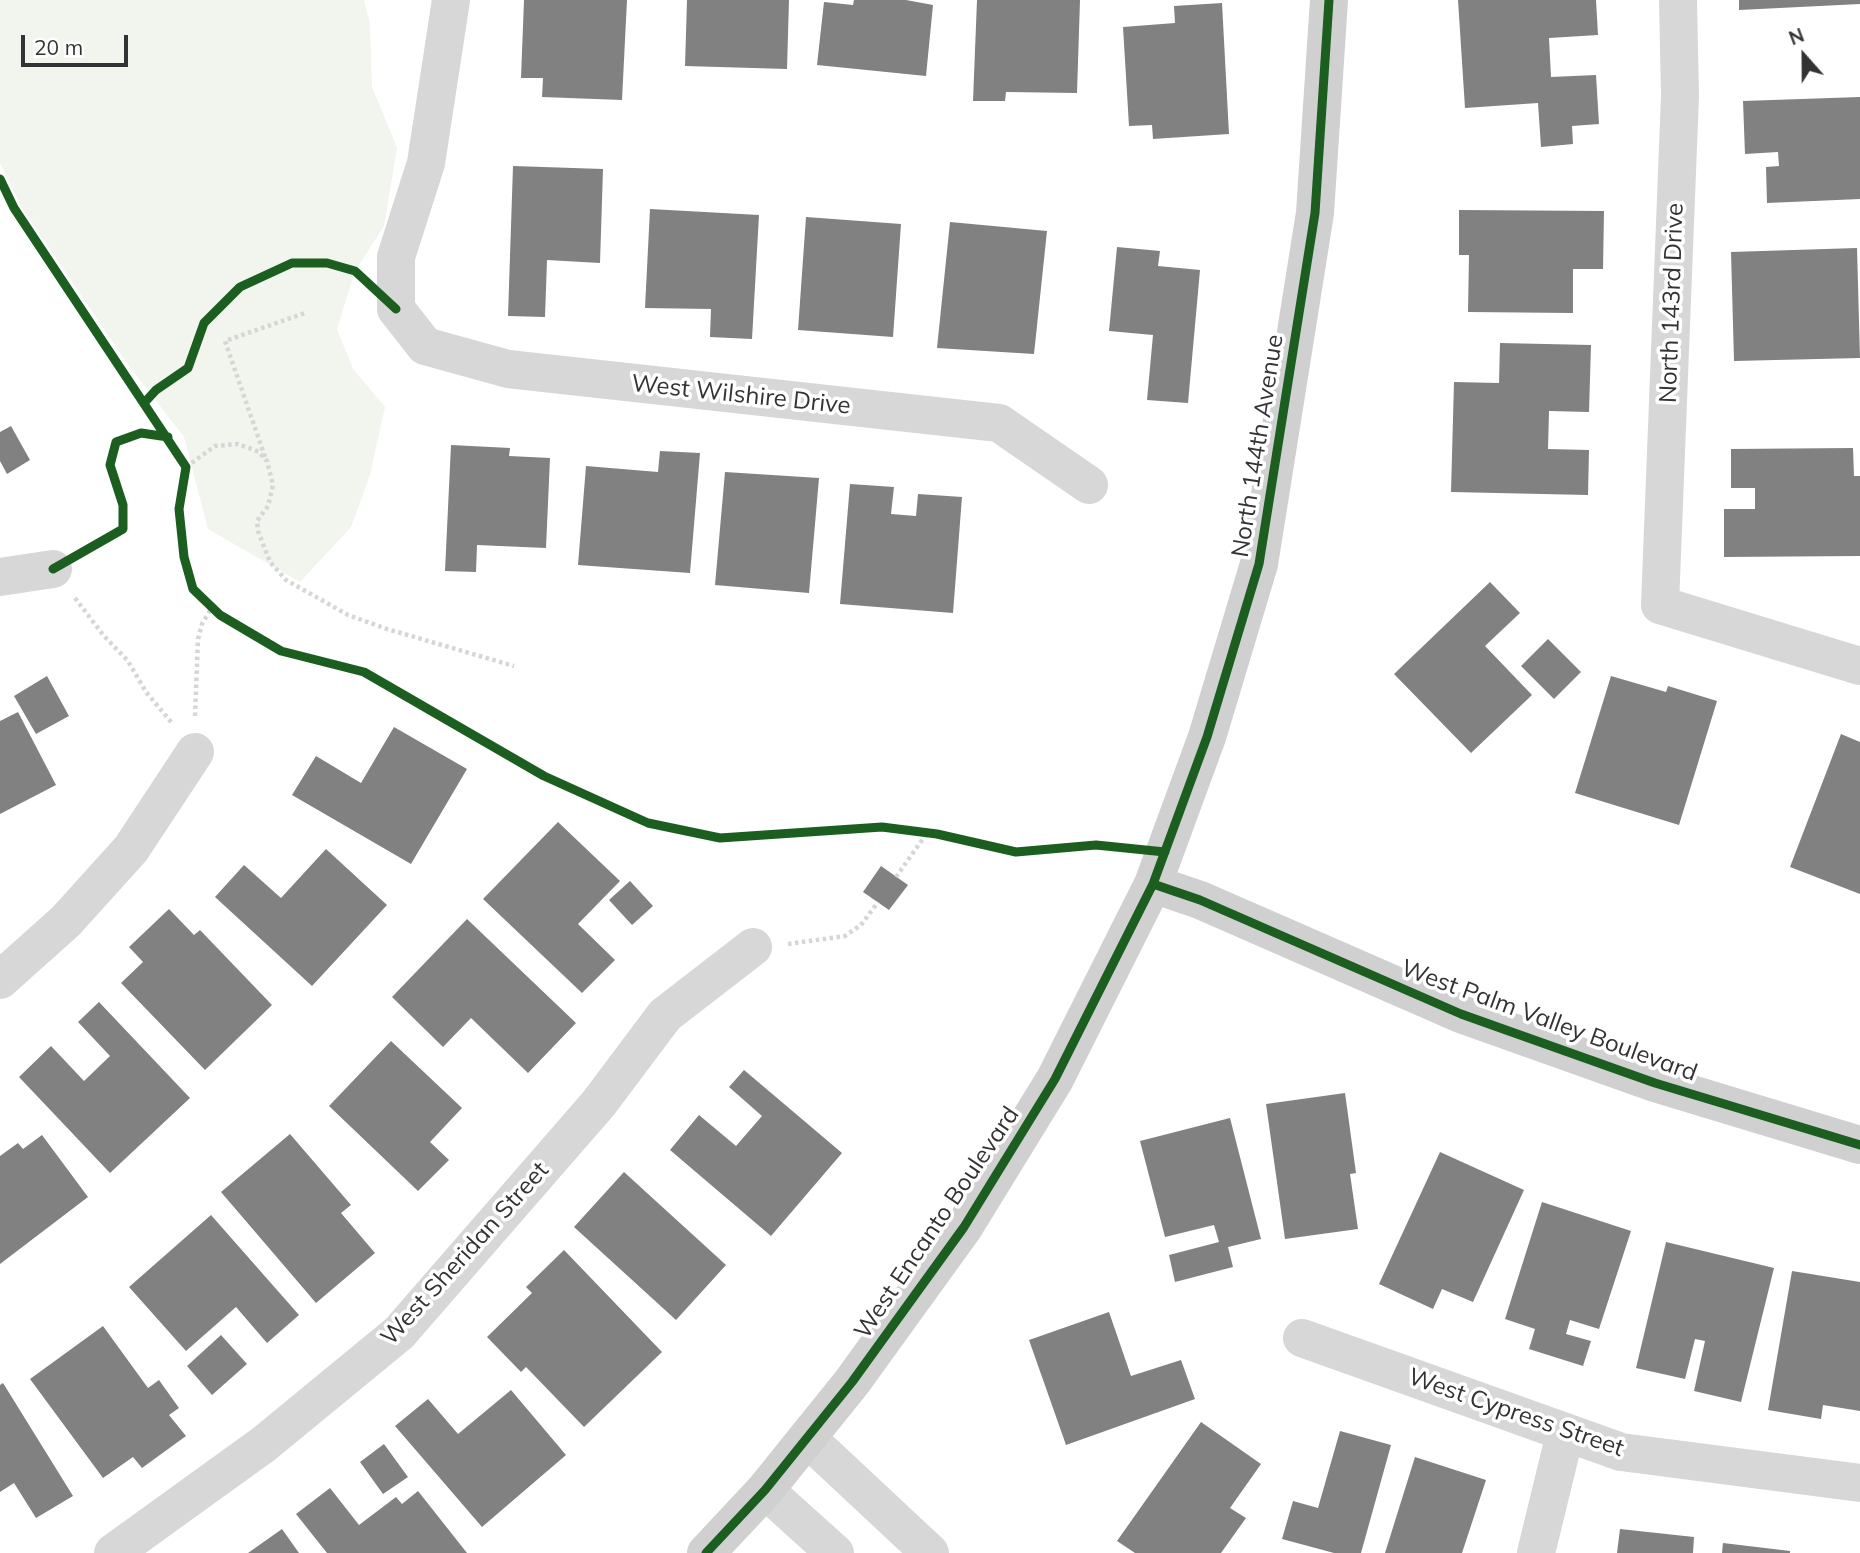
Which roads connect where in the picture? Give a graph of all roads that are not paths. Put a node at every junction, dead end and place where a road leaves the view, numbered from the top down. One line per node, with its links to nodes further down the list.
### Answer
1 (451, 0): 4 (street, West Wilshire Drive)
2 (1329, 0): 9 (main road, North 144th Avenue)
3 (1678, 0): 7 (street, North 143rd Drive)
4 (1089, 485)
5 (53, 569): 6 (street)
6 (0, 578)
7 (1860, 666)
8 (195, 752): 11 (street)
9 (1153, 884): 12 (main road, West Palm Valley Boulevard); 15 (main road, West Encanto Boulevard)
10 (752, 947): 18 (street, West Sheridan Street)
11 (0, 980)
12 (1860, 1145)
13 (1302, 1338): 14 (street, West Cypress Street)
14 (1565, 1434): 16 (street, West Cypress Street); 22 (street)
15 (807, 1438): 17 (main road, West Encanto Boulevard); 21 (street)
16 (1860, 1483)
17 (765, 1490): 19 (main road, West Encanto Boulevard); 20 (street)
18 (113, 1553)
19 (706, 1553)
20 (835, 1553)
21 (930, 1553)
22 (1536, 1553)

